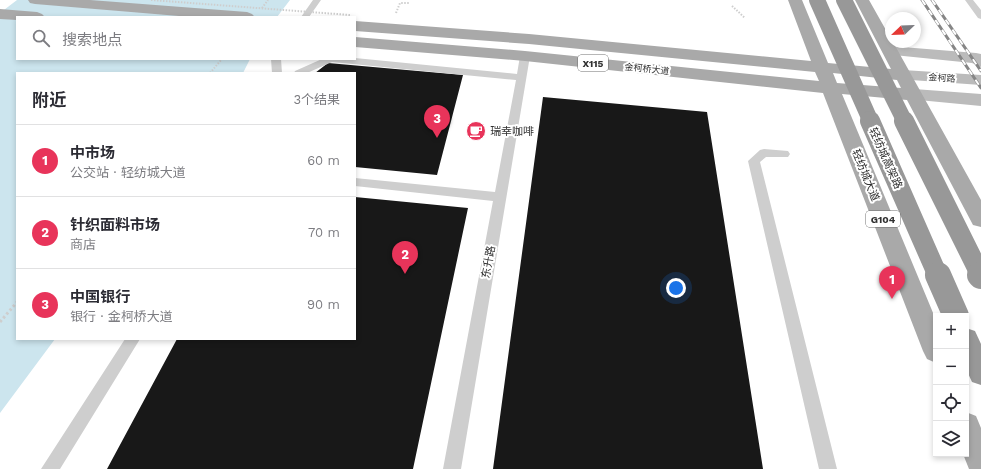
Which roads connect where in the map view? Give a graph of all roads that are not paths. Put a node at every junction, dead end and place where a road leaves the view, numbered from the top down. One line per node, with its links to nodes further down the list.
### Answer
1 (35, 0): 10 (main road)
2 (317, 0): 11 (lane)
3 (795, 0): 21 (main road, 轻纺城大道 / G104)
4 (817, 0): 35 (highway, 轻纺城高架路, bridge)
5 (844, 0): 34 (highway, bridge)
6 (862, 0): 15 (main road)
7 (969, 0): 12 (lane)
8 (0, 14): 9 (main road)
9 (25, 16)
10 (235, 16)
11 (306, 16)
12 (981, 16)
13 (356, 20): 21 (main road, 金柯桥大道 / X115)
14 (356, 42): 16 (main road, 金柯桥大道 / X115)
15 (890, 51): 20 (main road); 24 (main road)
16 (525, 56): 25 (lane, 东升路); 27 (main road, 金柯桥大道 / X115)
17 (276, 60): 22 (lane)
18 (329, 60): 23 (lane)
19 (342, 60): 25 (lane)
20 (981, 62)
21 (822, 67): 24 (main road, 金柯桥大道 / X115); 27 (main road, 轻纺城大道 / G104)
22 (277, 72)
23 (300, 72)
24 (903, 75): 26 (main road, 金柯路); 28 (main road)
25 (520, 77): 32 (lane, 东升路)
26 (981, 80)
27 (831, 88): 28 (main road, 金柯桥大道); 38 (main road, 轻纺城大道 / G104)
28 (914, 95): 29 (main road, 金柯路); 33 (main road)
29 (981, 100)
30 (784, 154): 44 (lane)
31 (356, 182): 32 (lane)
32 (499, 198): 43 (lane, 东升路)
33 (981, 219)
34 (981, 276)
35 (955, 313)
36 (132, 340): 42 (lane)
37 (969, 346): 39 (highway)
38 (935, 349)
39 (981, 373)
40 (969, 434): 41 (main road)
41 (981, 464)
42 (50, 469)
43 (452, 469)
44 (828, 469)

